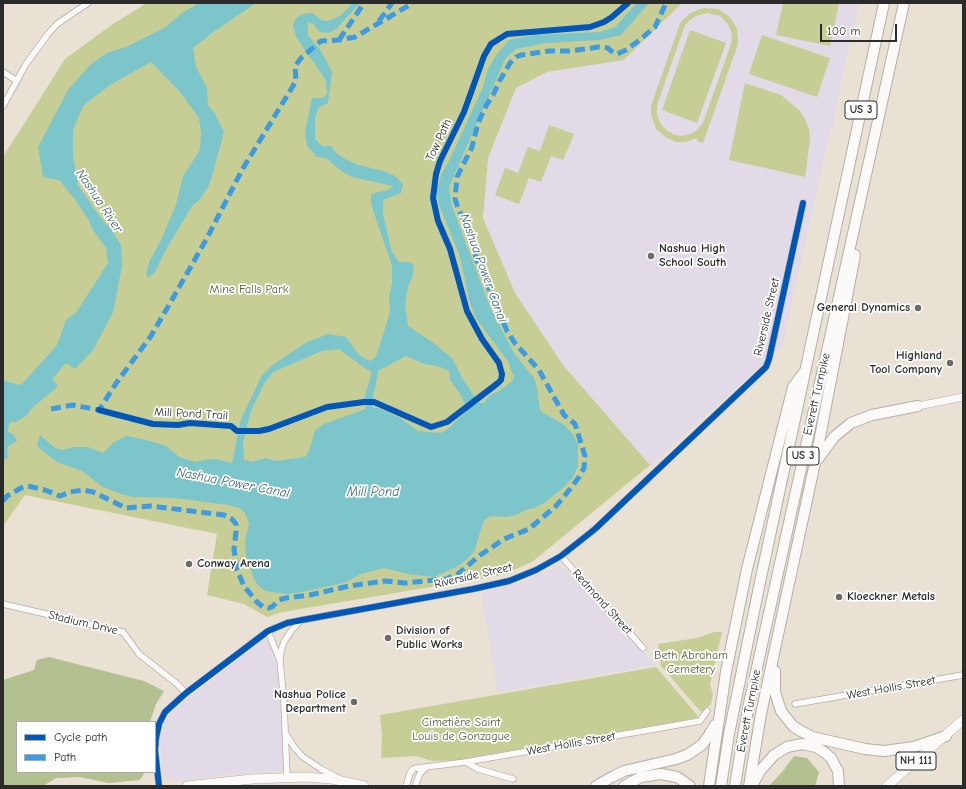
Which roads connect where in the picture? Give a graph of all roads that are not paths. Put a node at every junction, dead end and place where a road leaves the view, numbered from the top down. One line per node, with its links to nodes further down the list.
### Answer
1 (88, 3): 5 (street)
2 (884, 3): 9 (highway, Everett Turnpike / US 3)
3 (904, 3): 7 (highway, Everett Turnpike / US 3)
4 (3, 72): 5 (street)
5 (17, 81): 6 (street)
6 (3, 106)
7 (877, 127): 12 (highway); 46 (highway, Everett Turnpike / US 3)
8 (803, 203): 13 (street, Riverside Street)
9 (807, 368): 23 (highway); 45 (highway, Everett Turnpike / US 3)
10 (963, 397): 11 (street)
11 (918, 406): 12 (highway)
12 (813, 470): 15 (highway)
13 (561, 556): 16 (street, Riverside Street); 18 (street, Redmond Street)
14 (3, 604): 21 (street, Stadium Drive)
15 (784, 604): 27 (highway); 47 (highway)
16 (302, 620): 17 (street, Riverside Street); 19 (street)
17 (268, 631): 19 (street); 21 (street, Riverside Street)
18 (643, 648)
19 (280, 661): 26 (street)
20 (963, 675): 22 (street, West Hollis Street)
21 (186, 693): 28 (street, Riverside Street)
22 (795, 704)
23 (720, 707): 41 (highway); 44 (highway)
24 (707, 711): 30 (street, West Hollis Street)
25 (963, 720): 27 (main road, NH 111)
26 (285, 734): 32 (street); 34 (street)
27 (946, 736): 50 (main road, NH 111)
28 (156, 740)
29 (156, 759): 37 (street, Riverside Street)
30 (466, 762): 31 (street, West Hollis Street); 33 (street)
31 (429, 766): 36 (street, West Hollis Street); 40 (street)
32 (288, 778): 34 (main road); 35 (main road)
33 (513, 779)
34 (344, 781): 39 (main road)
35 (252, 783): 38 (main road)
36 (405, 784)
37 (159, 786)
38 (187, 786)
39 (364, 786)
40 (416, 786)
41 (596, 786)
42 (624, 786): 43 (highway)
43 (690, 786)
44 (709, 786)
45 (722, 786)
46 (735, 786)
47 (749, 786)
48 (752, 786): 49 (highway)
49 (839, 786)
50 (888, 786)

